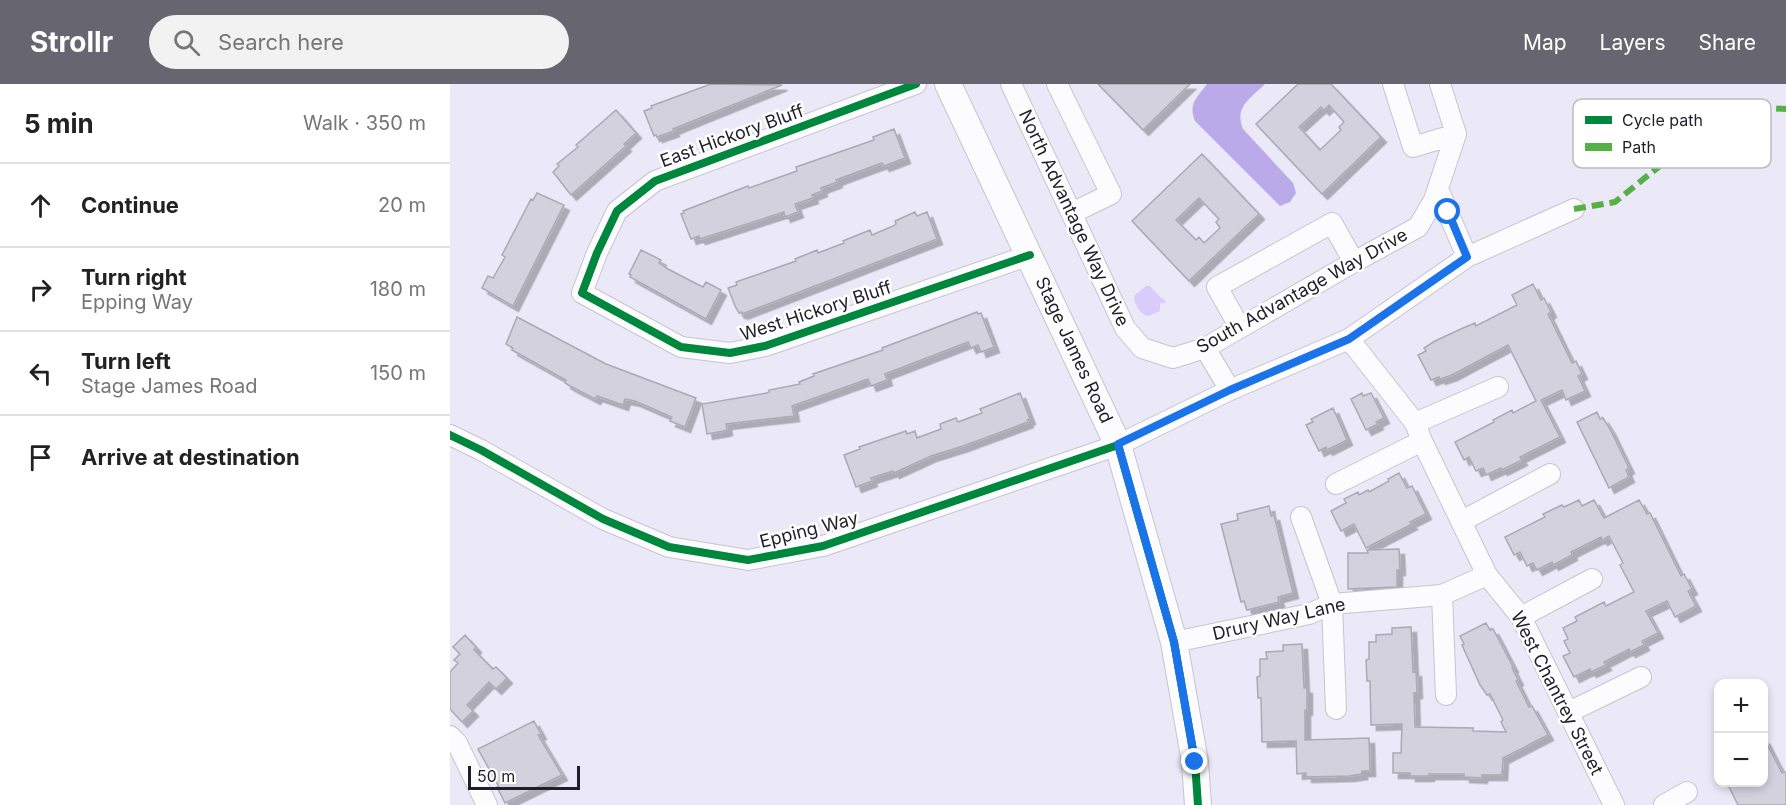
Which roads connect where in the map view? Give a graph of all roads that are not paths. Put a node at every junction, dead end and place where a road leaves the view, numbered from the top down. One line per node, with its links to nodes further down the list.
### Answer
1 (916, 84): 14 (street, East Hickory Bluff)
2 (948, 84): 11 (main road, Stage James Road)
3 (1057, 84): 10 (street)
4 (1393, 84): 7 (street)
5 (1440, 84): 7 (street)
6 (1019, 86): 10 (street, North Advantage Way Drive)
7 (1456, 134): 8 (street, South Advantage Way Drive)
8 (1438, 189): 12 (street); 13 (street, South Advantage Way Drive)
9 (1574, 209): 12 (street, Epping Way)
10 (1071, 213): 17 (street, North Advantage Way Drive)
11 (1030, 255): 14 (street, West Hickory Bluff); 23 (main road, Stage James Road)
12 (1467, 257): 16 (street, Epping Way)
13 (1354, 262): 15 (street, South Advantage Way Drive); 15 (street)
14 (582, 293)
15 (1240, 328): 18 (street, South Advantage Way Drive)
16 (1349, 339): 20 (street, Epping Way); 21 (street, West Chantrey Street)
17 (1142, 348): 18 (street, South Advantage Way Drive)
18 (1205, 348): 20 (street)
19 (1498, 387): 21 (street)
20 (1230, 390): 23 (street, Epping Way)
21 (1419, 432): 25 (street); 27 (street, West Chantrey Street)
22 (450, 435): 23 (street, Epping Way)
23 (1118, 444): 33 (main road, Stage James Road)
24 (1550, 474): 27 (street)
25 (1336, 484)
26 (1301, 517): 31 (street)
27 (1462, 521): 28 (street, West Chantrey Street)
28 (1487, 575): 30 (street, Drury Way Lane); 32 (street, West Chantrey Street)
29 (1593, 579): 32 (street)
30 (1442, 595): 31 (street, Drury Way Lane); 35 (street)
31 (1332, 604): 33 (street, Drury Way Lane); 36 (street)
32 (1521, 617): 37 (street, West Chantrey Street)
33 (1174, 642): 41 (main road, Stage James Road)
34 (1641, 677): 37 (street)
35 (1446, 695)
36 (1336, 709)
37 (1569, 712): 42 (street, West Chantrey Street)
38 (450, 736): 40 (street)
39 (1687, 792): 43 (street)
40 (487, 805)
41 (1198, 805)
42 (1614, 805)
43 (1664, 805)

